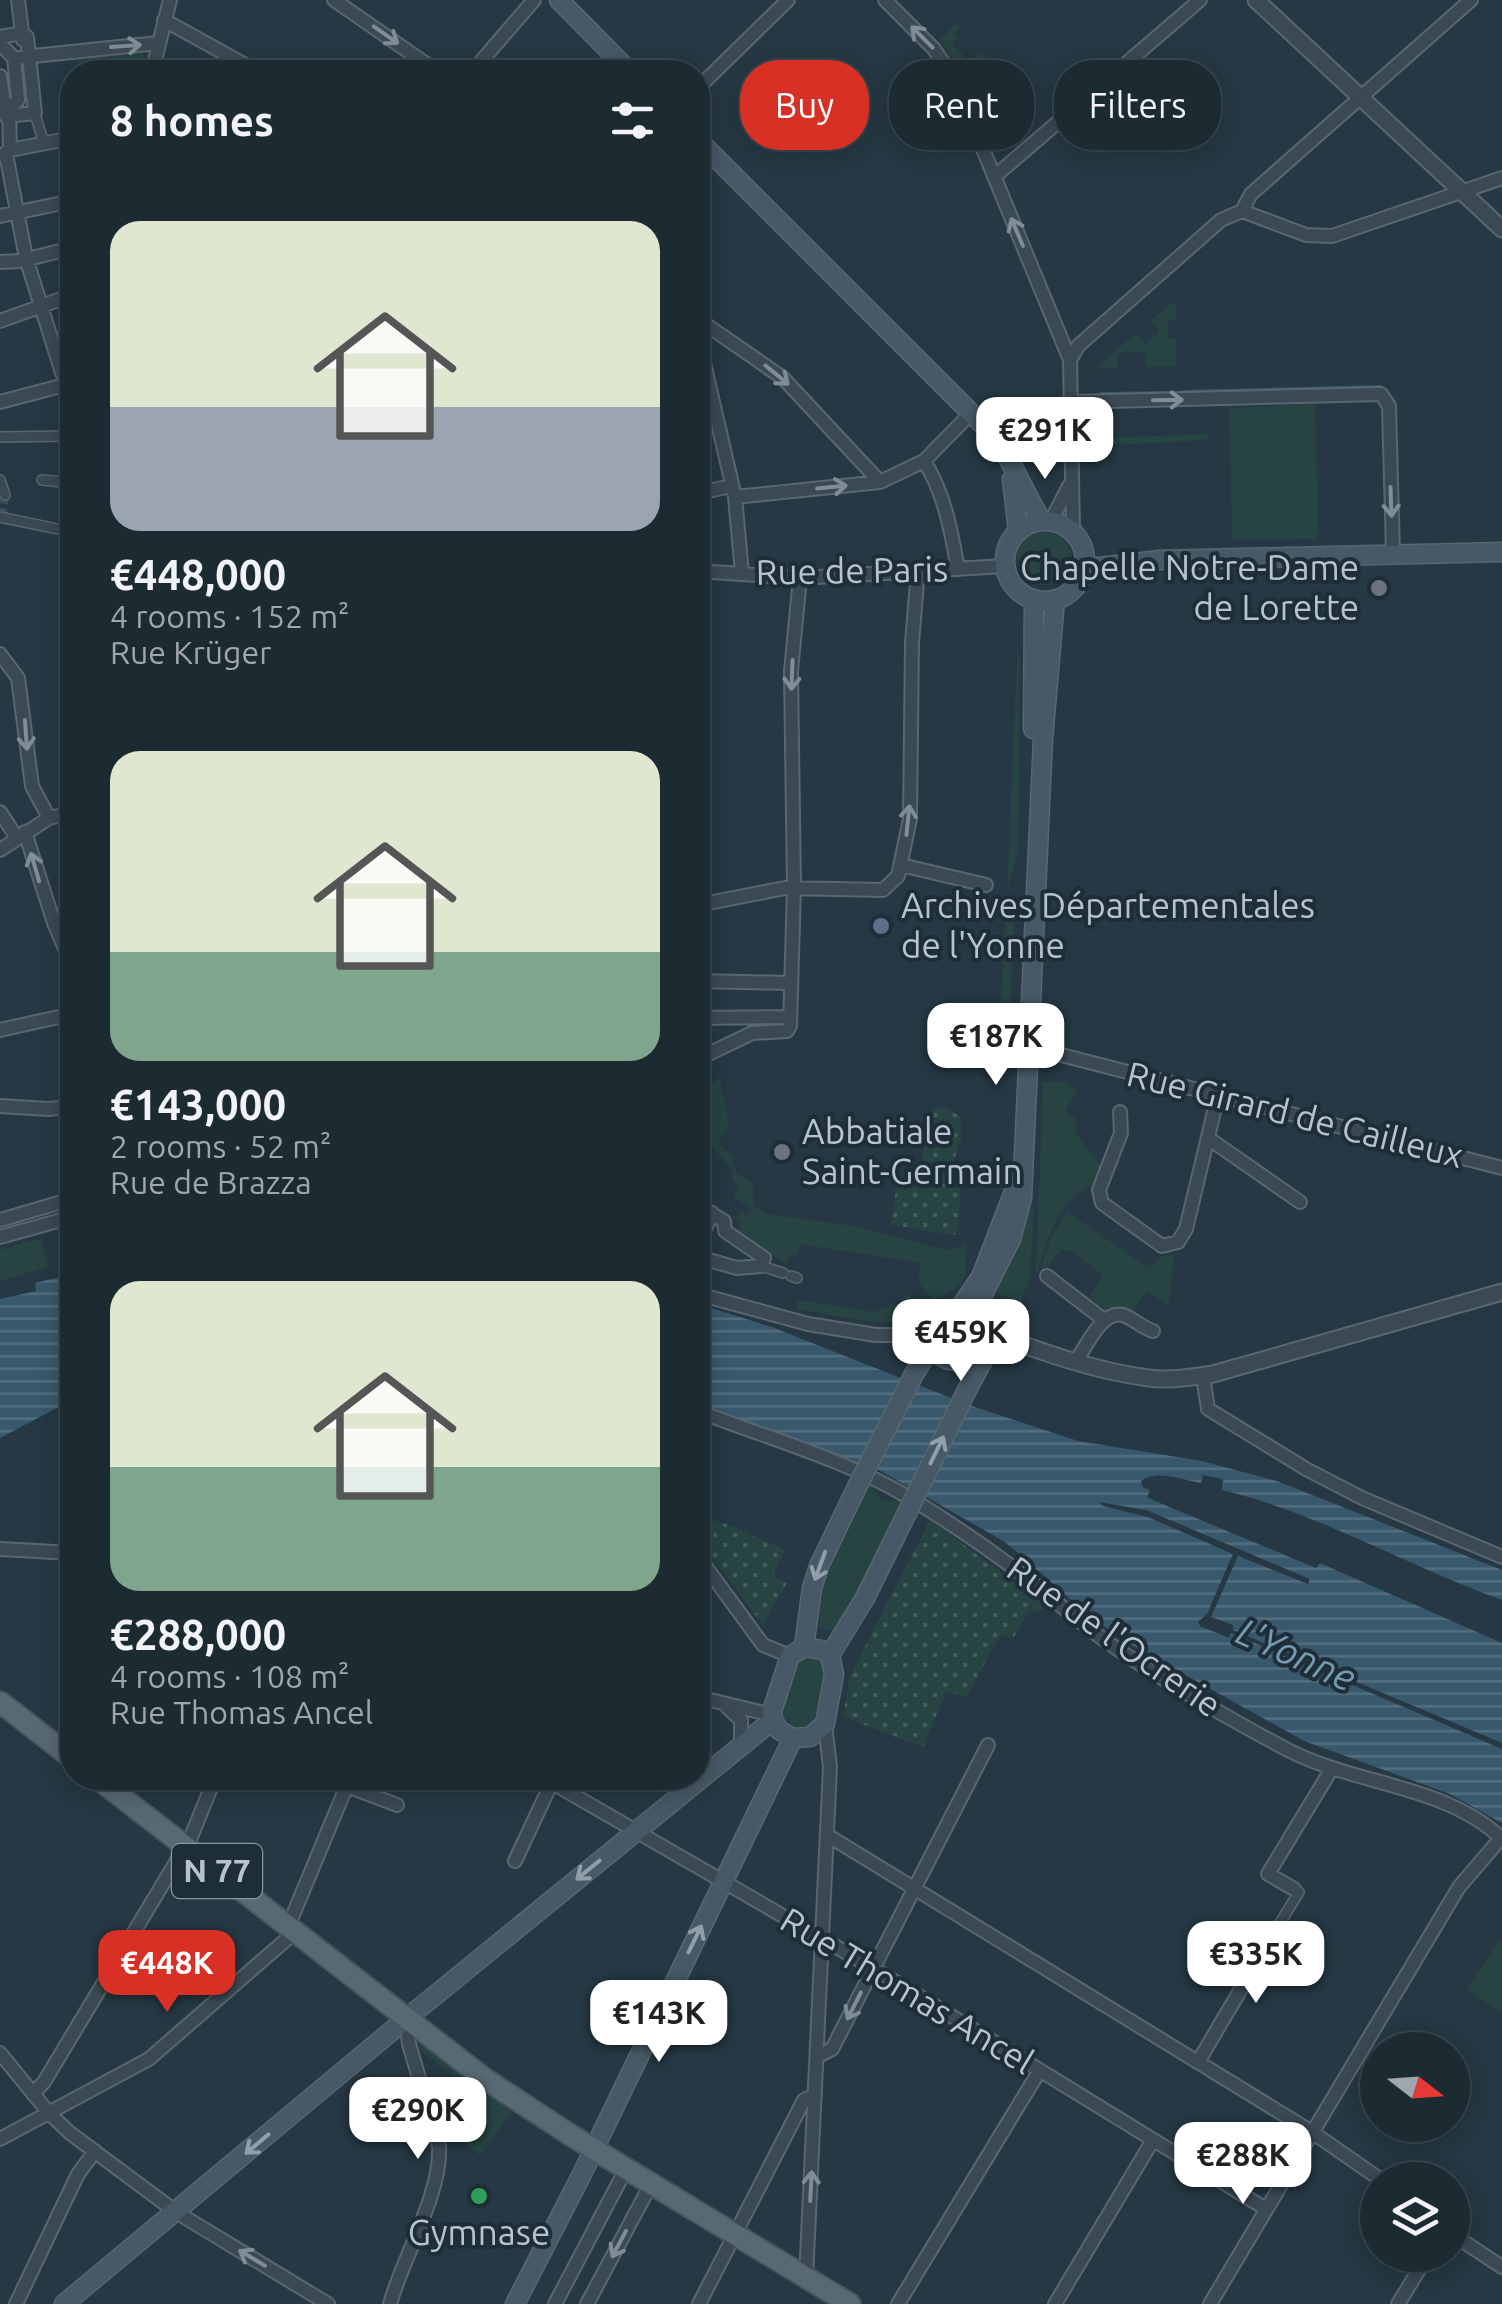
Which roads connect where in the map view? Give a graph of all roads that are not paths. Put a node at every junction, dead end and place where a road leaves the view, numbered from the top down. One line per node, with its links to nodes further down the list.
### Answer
1 (18, 0): 12 (street)
2 (170, 0): 11 (street)
3 (334, 0): 18 (street, one-way to 18)
4 (534, 0): 19 (street)
5 (560, 0): 20 (main road)
6 (788, 0): 22 (street)
7 (885, 0): 30 (street, one-way to 7)
8 (1200, 0): 30 (street)
9 (1256, 0): 23 (street)
10 (1470, 0): 23 (street)
11 (164, 20): 14 (street); 17 (street)
12 (22, 33): 13 (street); 15 (street)
13 (0, 40): 15 (street)
14 (158, 44): 15 (street, one-way to 14); 16 (street)
15 (13, 60): 24 (street); 25 (street)
16 (155, 60)
17 (233, 60)
18 (421, 60)
19 (482, 60)
20 (618, 60)
21 (0, 76): 24 (street)
22 (710, 76)
23 (1360, 98): 32 (street); 34 (street)
24 (9, 112): 25 (street); 29 (street)
25 (36, 113): 27 (street)
26 (60, 141): 27 (street)
27 (44, 144): 29 (street)
28 (710, 152): 51 (main road)
29 (5, 153): 35 (street)
30 (994, 177): 46 (street, one-way to 30)
31 (1502, 178): 32 (street)
32 (1462, 192): 34 (street); 37 (street)
33 (60, 204): 35 (street)
34 (1242, 212): 46 (street)
35 (18, 213): 36 (street); 39 (street)
36 (0, 216)
37 (1502, 230)
38 (60, 251): 39 (street)
39 (26, 258): 40 (street); 42 (street)
40 (0, 262)
41 (60, 299): 42 (street)
42 (42, 304): 43 (street); 45 (street)
43 (0, 321)
44 (710, 327): 59 (street, one-way to 59)
45 (60, 357)
46 (1070, 360): 50 (street)
47 (60, 381): 49 (street)
48 (710, 397): 62 (street)
49 (0, 402)
50 (1070, 402): 60 (street); 70 (street, one-way to 70)
51 (972, 412): 54 (street); 55 (main road)
52 (60, 436): 53 (street)
53 (0, 437)
54 (924, 460): 59 (street); 73 (street)
55 (1010, 464): 65 (main road); 67 (main road)
56 (0, 480): 63 (street)
57 (42, 480): 58 (street)
58 (60, 482)
59 (880, 482): 62 (street, one-way to 59)
60 (1070, 484): 65 (street); 68 (street)
61 (710, 492): 62 (street)
62 (734, 492): 75 (street)
63 (6, 495)
64 (0, 517): 66 (street)
65 (1047, 521): 67 (main road); 68 (main road)
66 (60, 530)
67 (1018, 531): 72 (main road)
68 (1073, 532): 71 (main road)
69 (1502, 552): 70 (main road)
70 (1393, 554): 71 (main road)
71 (1084, 560): 78 (main road)
72 (1006, 566): 73 (street, Rue de Paris); 79 (main road)
73 (958, 570): 76 (street, Rue de Paris)
74 (710, 571): 75 (street, Rue de Paris)
75 (742, 573): 77 (street, Rue de Paris)
76 (916, 576): 77 (street, Rue de Paris); 86 (street, one-way to 76)
77 (800, 578): 88 (street, one-way to 88)
78 (1054, 600): 79 (main road); 97 (main road)
79 (1034, 607): 120 (main road)
80 (0, 654): 83 (street, one-way to 83)
81 (0, 812): 84 (street)
82 (60, 816): 83 (street)
83 (49, 818): 84 (street)
84 (21, 835): 85 (street); 90 (street, one-way to 84)
85 (0, 850)
86 (901, 865): 87 (street); 88 (street)
87 (986, 885)
88 (794, 888): 89 (street); 92 (street)
89 (710, 903)
90 (60, 937)
91 (710, 981): 92 (street)
92 (791, 983): 94 (street)
93 (60, 1017): 96 (street)
94 (790, 1017): 95 (street); 98 (street)
95 (710, 1018)
96 (0, 1030)
97 (1030, 1046): 99 (street, Rue Girard de Cailleux); 120 (main road)
98 (710, 1054)
99 (1218, 1096): 103 (street); 104 (street, Rue Girard de Cailleux)
100 (0, 1106): 101 (street)
101 (60, 1108)
102 (1120, 1112): 103 (street)
103 (1208, 1138): 106 (street)
104 (1502, 1168)
105 (60, 1202): 109 (street)
106 (1300, 1202)
107 (712, 1214): 108 (street); 113 (street)
108 (710, 1218)
109 (0, 1220)
110 (60, 1220): 111 (street)
111 (0, 1237)
112 (710, 1260): 113 (street)
113 (761, 1266): 114 (street)
114 (790, 1276)
115 (1047, 1276): 118 (street)
116 (1502, 1292): 123 (street)
117 (710, 1297): 121 (street)
118 (1104, 1320): 119 (street); 122 (street)
119 (1153, 1331)
120 (974, 1335): 121 (main road); 121 (main road); 122 (street); 125 (main road, one-way to 120, bridge)
121 (932, 1340): 130 (main road, one-way to 130, bridge)
122 (1077, 1360): 123 (street)
123 (1202, 1376): 128 (street)
124 (710, 1416): 125 (street, Rue de l'Ocrerie)
125 (904, 1503): 131 (main road); 142 (street, Rue de l'Ocrerie)
126 (0, 1549): 127 (street)
127 (60, 1552)
128 (1502, 1558)
129 (710, 1572): 130 (street)
130 (797, 1652): 131 (main road); 135 (main road)
131 (830, 1655): 136 (main road)
132 (710, 1701): 134 (street)
133 (0, 1702): 140 (main road)
134 (724, 1705): 135 (street); 138 (street)
135 (772, 1718): 137 (main road); 138 (main road)
136 (825, 1724): 137 (main road); 141 (street)
137 (802, 1737): 141 (street); 157 (main road)
138 (741, 1746): 143 (main road)
139 (988, 1746): 158 (street)
140 (60, 1749)
141 (830, 1767): 153 (street)
142 (1332, 1770): 154 (street, Rue de l'Ocrerie); 159 (street)
143 (710, 1771)
144 (113, 1790): 155 (main road, N 77)
145 (210, 1790): 155 (street)
146 (346, 1790): 161 (street)
147 (365, 1790): 151 (street)
148 (544, 1790): 156 (street)
149 (565, 1790): 152 (street, Rue Thomas Ancel)
150 (687, 1790): 152 (main road)
151 (396, 1806)
152 (636, 1832): 157 (street, Rue Thomas Ancel); 164 (main road, one-way to 164)
153 (827, 1835): 158 (street); 162 (street)
154 (1500, 1838): 172 (street)
155 (185, 1846): 161 (main road, N 77); 169 (street)
156 (515, 1861)
157 (723, 1881): 162 (street, Rue Thomas Ancel); 175 (main road, one-way to 157)
158 (912, 1888): 163 (street); 167 (street)
159 (1294, 1888): 160 (street)
160 (1276, 1928): 167 (street)
161 (292, 1929): 164 (main road, N 77); 171 (street)
162 (823, 1940): 163 (street, Rue Thomas Ancel); 166 (street)
163 (873, 1968): 166 (street, one-way to 166); 168 (street, Rue Thomas Ancel)
164 (406, 2019): 175 (main road, N 77); 181 (main road, one-way to 181); 190 (street)
165 (0, 2054): 169 (street)
166 (818, 2056): 170 (street)
167 (1198, 2062): 172 (street)
168 (1040, 2070): 174 (street, Rue Thomas Ancel); 196 (street)
169 (33, 2094): 171 (street)
170 (815, 2095): 182 (street); 186 (street, one-way to 170)
171 (49, 2113): 173 (street); 176 (street)
172 (1312, 2132): 177 (street); 180 (street)
173 (0, 2139)
174 (1153, 2140): 180 (street, Rue Thomas Ancel); 197 (street)
175 (593, 2149): 178 (main road, N 77); 191 (main road)
176 (95, 2151): 181 (street); 187 (street)
177 (1360, 2165)
178 (626, 2169): 179 (main road, N 77); 192 (street)
179 (651, 2184): 182 (main road, N 77); 193 (street, one-way to 193)
180 (1266, 2209): 198 (street)
181 (176, 2212): 188 (main road); 189 (street, one-way to 181)
182 (736, 2234): 186 (main road, N 77); 194 (street)
183 (1470, 2246): 184 (street)
184 (1502, 2267)
185 (1418, 2272): 199 (street)
186 (806, 2278): 195 (main road, N 77)
187 (16, 2304)
188 (64, 2304)
189 (328, 2304)
190 (390, 2304)
191 (515, 2304)
192 (555, 2304)
193 (587, 2304)
194 (699, 2304)
195 (850, 2304)
196 (898, 2304)
197 (1055, 2304)
198 (1210, 2304)
199 (1398, 2304)

